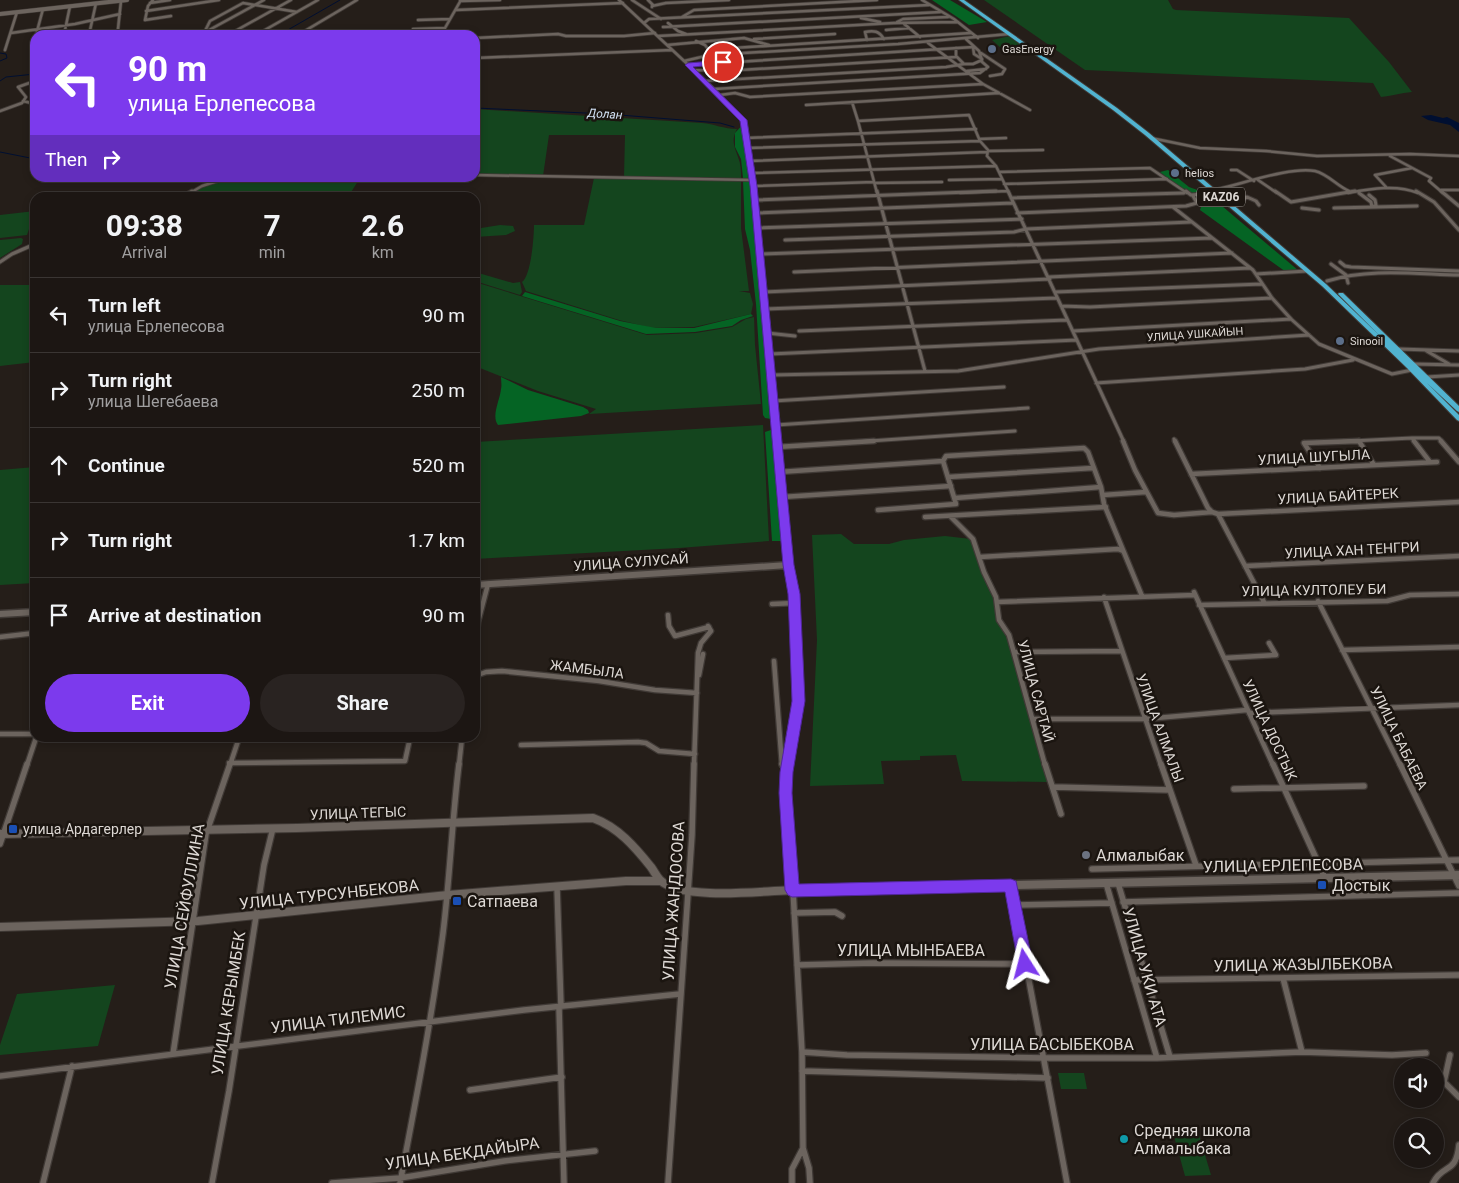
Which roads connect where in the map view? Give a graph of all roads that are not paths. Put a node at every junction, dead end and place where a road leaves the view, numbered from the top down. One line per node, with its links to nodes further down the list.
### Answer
1 (127, 0): 18 (main road)
2 (153, 0): 21 (street)
3 (170, 0): 21 (street)
4 (219, 0): 39 (street)
5 (264, 0): 25 (street)
6 (291, 0): 31 (street)
7 (318, 0): 42 (street)
8 (357, 0): 85 (street)
9 (500, 0): 19 (street)
10 (619, 0): 22 (street)
11 (632, 0): 36 (street)
12 (648, 0): 28 (street)
13 (729, 0): 28 (street); 32 (street)
14 (877, 0): 23 (street)
15 (922, 0): 26 (street)
16 (961, 0): 92 (highway, KАZ06)
17 (966, 0): 163 (highway, KАZ06)
18 (121, 1): 20 (main road); 46 (street)
19 (461, 1): 35 (street)
20 (96, 3): 27 (main road); 57 (street)
21 (150, 3): 39 (street)
22 (623, 3): 35 (street); 59 (street)
23 (820, 3): 29 (street); 38 (street)
24 (868, 3): 34 (street)
25 (254, 5): 31 (street); 81 (street); 82 (street)
26 (929, 5): 34 (street); 43 (street)
27 (70, 6): 33 (main road); 67 (street)
28 (652, 6): 36 (street)
29 (770, 6): 32 (street); 40 (street)
30 (689, 7): 37 (street)
31 (276, 8): 42 (street); 83 (street)
32 (740, 8): 37 (street)
33 (43, 9): 41 (main road); 75 (street)
34 (877, 9): 38 (street)
35 (456, 10): 53 (street)
36 (650, 10): 44 (street)
37 (694, 10): 51 (street)
38 (824, 10): 51 (street); 52 (street)
39 (146, 11): 47 (street)
40 (785, 11)
41 (17, 12): 45 (main road); 88 (street)
42 (297, 12): 84 (street)
43 (940, 12): 48 (street); 49 (street)
44 (655, 13): 54 (street); 55 (street)
45 (0, 14)
46 (120, 14): 57 (street); 72 (street)
47 (171, 16)
48 (849, 17): 52 (street); 56 (street)
49 (950, 17): 61 (street); 64 (street)
50 (674, 18): 51 (street); 55 (street); 68 (street)
51 (681, 18)
52 (827, 18): 66 (street); 69 (street)
53 (450, 19): 58 (street); 73 (street)
54 (647, 19): 55 (street); 59 (street)
55 (661, 19)
56 (865, 19): 63 (street); 65 (street)
57 (93, 20): 67 (street); 80 (street)
58 (418, 20)
59 (644, 22): 93 (street)
60 (902, 22): 61 (street); 64 (street); 74 (street)
61 (958, 22): 89 (street)
62 (668, 23): 71 (street)
63 (884, 23): 64 (street); 65 (street)
64 (895, 23)
65 (870, 24): 69 (street)
66 (693, 25): 68 (street); 90 (street)
67 (66, 26): 75 (street); 79 (street)
68 (679, 26): 71 (street)
69 (831, 26): 87 (street); 91 (street)
70 (663, 27): 71 (street)
71 (674, 27): 90 (street)
72 (118, 28)
73 (445, 28): 76 (street)
74 (909, 28): 86 (street); 94 (street)
75 (38, 29): 78 (street)
76 (413, 29)
77 (30, 30): 88 (street)
78 (31, 30)
79 (65, 30)
80 (90, 30)
81 (206, 30)
82 (209, 30)
83 (237, 30)
84 (265, 30)
85 (306, 30)
86 (886, 30)
87 (759, 32): 90 (street); 96 (street); 97 (street)
88 (11, 33): 117 (street)
89 (971, 33): 94 (street); 98 (street)
90 (681, 34): 93 (street)
91 (835, 34): 97 (street); 104 (street)
92 (1009, 34): 98 (street); 163 (highway, KАZ06)
93 (656, 35): 95 (street); 108 (street)
94 (919, 36): 100 (street); 107 (street)
95 (480, 38)
96 (757, 38): 97 (street); 99 (street)
97 (769, 38): 109 (street)
98 (978, 38): 103 (street)
99 (751, 39): 106 (street); 109 (street)
100 (884, 39): 101 (street); 102 (street)
101 (867, 40): 102 (street); 104 (street)
102 (871, 40): 110 (street)
103 (966, 40): 105 (street); 112 (street)
104 (839, 41): 109 (street); 113 (street)
105 (949, 41): 107 (street); 114 (street)
106 (696, 42): 108 (street); 116 (street)
107 (928, 42): 110 (street); 119 (street)
108 (667, 45): 118 (street)
109 (770, 45): 111 (street)
110 (882, 45): 113 (street)
111 (748, 46): 116 (street); 122 (street)
112 (973, 47): 115 (street); 120 (street); 125 (street)
113 (842, 48): 122 (street); 123 (street)
114 (952, 48): 115 (street); 119 (street)
115 (956, 48): 124 (street)
116 (721, 49): 121 (street)
117 (5, 50)
118 (672, 50): 126 (street); 131 (street)
119 (938, 50): 123 (street); 127 (street)
120 (974, 51): 125 (street); 125 (street)
121 (723, 54): 122 (street); 129 (street)
122 (734, 54)
123 (846, 56): 128 (street); 133 (street)
124 (956, 57): 127 (street); 134 (street)
125 (981, 57): 130 (street); 130 (street); 134 (street); 141 (street)
126 (480, 58)
127 (947, 58): 133 (street); 136 (street)
128 (795, 59): 132 (street); 137 (street)
129 (690, 60): 131 (street); 132 (street)
130 (992, 60): 144 (street)
131 (684, 61): 135 (street)
132 (697, 64): 135 (street)
133 (850, 64): 137 (street); 140 (street)
134 (964, 64): 136 (street)
135 (688, 65): 139 (street)
136 (958, 66): 138 (street); 140 (street)
137 (798, 67): 139 (street); 142 (street)
138 (962, 69): 141 (street); 143 (street)
139 (694, 70): 145 (street)
140 (854, 72): 142 (street); 146 (street)
141 (968, 72): 143 (street); 148 (street)
142 (801, 75): 145 (street)
143 (958, 75): 146 (street)
144 (990, 76)
145 (704, 81): 149 (street)
146 (858, 81): 149 (street)
147 (30, 82): 152 (street)
148 (983, 84): 150 (street); 151 (street)
149 (714, 89): 151 (street)
150 (1000, 93): 153 (street); 156 (street)
151 (720, 96): 161 (street)
152 (23, 101): 154 (street); 157 (street)
153 (852, 102): 155 (street); 158 (street)
154 (30, 103)
155 (806, 105)
156 (1030, 110)
157 (0, 111)
158 (858, 120): 159 (street); 160 (street)
159 (976, 129): 160 (street); 164 (street)
160 (861, 133): 161 (street); 165 (street)
161 (746, 138): 166 (street)
162 (1006, 138): 164 (street)
163 (1154, 138): 170 (street); 196 (highway, KАZ06)
164 (980, 140): 165 (street); 168 (street)
165 (864, 144): 166 (street); 171 (street)
166 (748, 148): 174 (street)
167 (1043, 150): 168 (street)
168 (987, 152): 171 (street); 175 (street)
169 (1426, 154): 170 (street); 172 (street); 173 (street)
170 (1389, 156): 176 (street)
171 (868, 157): 174 (street); 177 (street)
172 (1437, 157)
173 (1456, 157)
174 (749, 161): 180 (street)
175 (996, 166): 177 (street); 179 (street)
176 (1412, 168): 192 (street); 193 (street)
177 (871, 170): 180 (street); 189 (street)
178 (1231, 170): 186 (street)
179 (999, 172): 182 (street); 183 (street)
180 (751, 173): 184 (street)
181 (480, 176): 184 (street)
182 (1002, 178): 185 (street); 190 (street)
183 (1167, 179): 190 (street); 199 (street)
184 (752, 180): 191 (street)
185 (949, 180)
186 (1256, 180): 196 (street); 198 (street); 198 (street)
187 (214, 182): 197 (street)
188 (942, 182): 189 (street)
189 (874, 183): 191 (street); 201 (street)
190 (1004, 184): 195 (street)
191 (753, 186): 205 (street)
192 (1387, 188): 198 (street); 224 (street)
193 (1441, 190): 194 (street); 210 (street)
194 (1459, 190)
195 (1008, 191): 201 (street); 204 (street)
196 (1217, 191): 203 (street); 207 (highway, KАZ06); 240 (highway, KАZ06)
197 (191, 192)
198 (1350, 192)
199 (1186, 193): 203 (street); 204 (street)
200 (1359, 193): 212 (street)
201 (878, 195): 205 (street); 215 (street)
202 (1369, 195): 212 (street)
203 (1193, 196): 211 (street)
204 (1011, 198): 206 (street)
205 (755, 200): 218 (street)
206 (1013, 203): 215 (street); 217 (street)
207 (1235, 204): 208 (street); 246 (highway, KАZ06)
208 (1259, 205)
209 (1417, 206): 212 (street)
210 (1459, 206)
211 (1173, 207): 217 (street); 220 (street)
212 (1372, 207): 214 (street)
213 (1302, 208): 216 (street)
214 (1334, 208)
215 (881, 209): 218 (street); 221 (street)
216 (1319, 210)
217 (1017, 212): 219 (street)
218 (755, 213): 222 (street)
219 (1022, 219): 221 (street); 223 (street)
220 (1191, 222): 223 (street); 226 (street)
221 (886, 225): 222 (street); 225 (street)
222 (756, 228): 232 (street)
223 (1026, 229): 225 (street); 228 (street)
224 (1459, 230)
225 (891, 237): 227 (street); 230 (street)
226 (1212, 238): 228 (street); 231 (street)
227 (785, 240)
228 (1033, 245): 230 (street); 233 (street)
229 (30, 246): 234 (street)
230 (894, 250): 232 (street); 237 (street)
231 (1232, 253): 233 (street); 238 (street)
232 (760, 254): 250 (street)
233 (1041, 261): 237 (street); 245 (street)
234 (0, 262)
235 (1340, 262): 239 (street)
236 (1331, 264): 243 (street)
237 (899, 268): 241 (street); 249 (street)
238 (1250, 268): 242 (street); 245 (street)
239 (1459, 270)
240 (1307, 271): 242 (street); 277 (highway, KАZ06)
241 (794, 272)
242 (1256, 274): 248 (street)
243 (1346, 275): 244 (street); 246 (street); 247 (street)
244 (1459, 275)
245 (1049, 278): 249 (street); 251 (street)
246 (1327, 281): 267 (highway, KАZ06)
247 (1348, 283)
248 (1262, 284): 251 (street); 253 (street)
249 (904, 287): 250 (street); 254 (street)
250 (764, 292): 256 (street)
251 (1055, 292): 252 (street)
252 (1057, 298): 254 (street); 255 (street)
253 (1272, 298): 255 (street); 258 (street)
254 (908, 305): 256 (street); 259 (street)
255 (1060, 306): 257 (street)
256 (765, 308): 262 (street)
257 (1067, 320): 259 (street); 261 (street)
258 (1291, 320): 261 (street); 263 (street)
259 (913, 326): 260 (street); 266 (street)
260 (799, 330)
261 (1073, 330): 265 (street)
262 (767, 333): 264 (street); 271 (street)
263 (1309, 335): 269 (street, УЛИЦА УШКАЙЫН); 273 (street)
264 (795, 336)
265 (1077, 340): 266 (street); 269 (street)
266 (919, 348): 271 (street); 278 (street)
267 (1399, 349): 268 (street); 277 (highway, KАZ06)
268 (1424, 350): 270 (street); 272 (street)
269 (1082, 351): 278 (street, УЛИЦА УШКАЙЫН); 282 (street)
270 (1459, 351)
271 (770, 354): 279 (street)
272 (1434, 355): 274 (street); 275 (street)
273 (1354, 360): 277 (street); 282 (street)
274 (1435, 364): 275 (street); 277 (street)
275 (1453, 365): 276 (street)
276 (1459, 365)
277 (1413, 367): 281 (highway, KАZ06); 287 (highway, KАZ06)
278 (925, 371): 279 (street, УЛИЦА УШКАЙЫН)
279 (772, 375): 284 (street)
280 (1459, 375): 281 (street)
281 (1427, 377): 286 (highway, KАZ06)
282 (1096, 383): 306 (street)
283 (1004, 387): 284 (street)
284 (773, 401): 288 (street)
285 (1028, 408): 288 (street)
286 (1459, 410)
287 (1459, 419)
288 (776, 425): 293 (street)
289 (1015, 431): 293 (street)
290 (1412, 438): 292 (street); 295 (street); 297 (street)
291 (1174, 439): 302 (street)
292 (1359, 441): 298 (street); 300 (street)
293 (777, 447): 301 (street)
294 (943, 461): 299 (street); 301 (street); 303 (street)
295 (1430, 462): 296 (street, УЛИЦА ШУГЫЛА); 298 (street, УЛИЦА ШУГЫЛА)
296 (1437, 462)
297 (1459, 462)
298 (1374, 465): 300 (street, УЛИЦА ШУГЫЛА)
299 (1093, 468): 303 (street); 305 (street)
300 (1320, 468): 302 (street, УЛИЦА ШУГЫЛА)
301 (779, 472): 308 (street)
302 (1192, 474): 313 (street)
303 (948, 477): 304 (street)
304 (951, 486): 308 (street); 309 (street)
305 (1102, 487): 307 (street); 309 (street)
306 (1146, 492): 307 (street); 313 (street)
307 (1102, 495): 311 (street)
308 (782, 497): 320 (street)
309 (955, 498): 312 (street)
310 (1459, 502): 314 (street, УЛИЦА БАЙТЕРЕК)
311 (1106, 507): 315 (street); 317 (street)
312 (878, 510)
313 (1212, 512): 314 (street)
314 (1218, 514): 321 (street)
315 (950, 516): 316 (street); 319 (street, УЛИЦА САРТАЙ)
316 (925, 517)
317 (1123, 550): 319 (street); 325 (street)
318 (1459, 556): 321 (street, УЛИЦА ХАН ТЕНГРИ)
319 (980, 557): 328 (street, УЛИЦА САРТАЙ)
320 (788, 565): 322 (main road, УЛИЦА СУЛУСАЙ); 330 (main road)
321 (1245, 566): 329 (street)
322 (488, 584): 323 (main road, УЛИЦА СУЛУСАЙ); 335 (street)
323 (480, 585)
324 (1459, 594): 327 (street, УЛИЦА КУЛТОЛЕУ БИ)
325 (1142, 596): 326 (street); 332 (street, УЛИЦА ДОСТЫК)
326 (1104, 597): 328 (street); 342 (street, УЛИЦА АЛМАЛЫ)
327 (1318, 601): 329 (street, УЛИЦА КУЛТОЛЕУ БИ); 341 (street, УЛИЦА БАБАЕВА)
328 (997, 602): 343 (street, УЛИЦА САРТАЙ)
329 (1264, 602): 332 (street, УЛИЦА КУЛТОЛЕУ БИ)
330 (794, 603): 331 (street); 364 (main road)
331 (772, 604)
332 (1199, 605): 345 (street, УЛИЦА ДОСТЫК)
333 (30, 612): 334 (main road)
334 (0, 614)
335 (480, 614)
336 (668, 615): 348 (street, УЛИЦА ЖАНДОСОВА)
337 (30, 634): 338 (street)
338 (0, 637)
339 (1269, 643): 345 (street)
340 (1459, 647): 341 (street)
341 (1342, 650): 351 (street, УЛИЦА БАБАЕВА)
342 (1122, 651): 343 (street); 354 (street, УЛИЦА АЛМАЛЫ)
343 (1014, 652): 353 (street, УЛИЦА САРТАЙ)
344 (703, 654): 348 (street)
345 (1224, 658): 352 (street, УЛИЦА ДОСТЫК)
346 (774, 661): 364 (street)
347 (480, 674): 349 (street, ЖАМБЫЛА)
348 (698, 676): 349 (street, УЛИЦА ЖАНДОСОВА)
349 (697, 693): 362 (street, УЛИЦА ЖАНДОСОВА)
350 (1459, 705): 351 (street)
351 (1373, 708): 352 (street); 376 (street, УЛИЦА БАБАЕВА)
352 (1248, 711): 354 (street); 367 (street, УЛИЦА ДОСТЫК)
353 (1034, 719): 354 (street); 366 (street, УЛИЦА САРТАЙ)
354 (1145, 719): 369 (street, УЛИЦА АЛМАЛЫ)
355 (0, 734): 356 (street)
356 (30, 736)
357 (33, 742): 374 (street)
358 (238, 742): 363 (street, УЛИЦА СЕЙФУЛЛИНА)
359 (409, 742): 363 (street)
360 (462, 742): 371 (street)
361 (521, 745): 362 (street)
362 (694, 754): 390 (street, УЛИЦА ЖАНДОСОВА)
363 (230, 763): 373 (street, УЛИЦА СЕЙФУЛЛИНА)
364 (786, 772): 389 (main road)
365 (1364, 786): 367 (street)
366 (1053, 787): 369 (street); 370 (street, УЛИЦА САРТАЙ)
367 (1284, 788): 368 (street); 378 (street, УЛИЦА ДОСТЫК)
368 (1234, 789)
369 (1170, 790): 379 (street, УЛИЦА АЛМАЛЫ)
370 (1061, 814)
371 (452, 822): 372 (street, УЛИЦА ТЕГЫС); 383 (street, УЛИЦА ТЕГЫС); 392 (street)
372 (273, 828): 373 (street, УЛИЦА ТЕГЫС); 397 (street, УЛИЦА КЕРЫМБЕК)
373 (208, 830): 374 (street, УЛИЦА ТЕГЫС); 399 (street, УЛИЦА СЕЙФУЛЛИНА)
374 (2, 834): 375 (street)
375 (0, 844)
376 (1446, 860): 377 (street); 378 (street); 381 (street, УЛИЦА БАБАЕВА)
377 (1459, 860)
378 (1318, 863): 379 (street); 382 (street, УЛИЦА ДОСТЫК)
379 (1196, 866): 380 (street)
380 (1092, 869)
381 (1456, 875): 382 (main road, УЛИЦА ЕРЛЕПЕСОВА); 387 (street, УЛИЦА БАБАЕВА)
382 (1325, 878): 385 (main road, УЛИЦА ЕРЛЕПЕСОВА)
383 (661, 881): 388 (street, УЛИЦА ТУРСУНБЕКОВА); 390 (street, УЛИЦА ТЕГЫС)
384 (1106, 883): 385 (main road, УЛИЦА ЕРЛЕПЕСОВА); 386 (main road, УЛИЦА ЕРЛЕПЕСОВА); 394 (street, УЛИЦА УКИ АТА)
385 (1118, 883): 393 (street, УЛИЦА УКИ АТА)
386 (1011, 885): 389 (main road, УЛИЦА ЕРЛЕПЕСОВА); 395 (street)
387 (1459, 886)
388 (559, 889): 392 (street, УЛИЦА ТУРСУНБЕКОВА); 408 (street)
389 (792, 890): 390 (street, УЛИЦА ЕРЛЕПЕСОВА); 396 (street)
390 (688, 891): 407 (street, УЛИЦА ЖАНДОСОВА)
391 (1459, 894): 393 (street)
392 (448, 895): 397 (street, УЛИЦА ТУРСУНБЕКОВА); 409 (street)
393 (1123, 902): 405 (street, УЛИЦА УКИ АТА)
394 (1112, 903): 395 (street); 406 (street, УЛИЦА УКИ АТА)
395 (1016, 905): 401 (street)
396 (794, 913): 398 (street); 402 (street)
397 (256, 915): 399 (street, УЛИЦА ТУРСУНБЕКОВА); 412 (street, УЛИЦА КЕРЫМБЕК)
398 (842, 916)
399 (193, 921): 400 (street, УЛИЦА ТУРСУНБЕКОВА); 416 (street, УЛИЦА СЕЙФУЛЛИНА)
400 (0, 927)
401 (1025, 964): 402 (street, УЛИЦА МЫНБАЕВА); 419 (street)
402 (797, 965): 413 (street)
403 (1459, 975): 404 (street, УЛИЦА ЖАЗЫЛБЕКОВА)
404 (1283, 978): 405 (street, УЛИЦА ЖАЗЫЛБЕКОВА); 414 (street)
405 (1147, 979): 406 (street, УЛИЦА ЖАЗЫЛБЕКОВА); 411 (street, УЛИЦА УКИ АТА)
406 (1134, 980): 410 (street, УЛИЦА УКИ АТА)
407 (680, 994): 408 (street, УЛИЦА ТИЛЕМИС); 437 (street, УЛИЦА ЖАНДОСОВА)
408 (560, 1007): 409 (street, УЛИЦА ТИЛЕМИС); 424 (street)
409 (430, 1020): 412 (street, УЛИЦА ТИЛЕМИС); 432 (street)
410 (1147, 1022): 411 (street); 420 (street, УЛИЦА УКИ АТА)
411 (1159, 1022): 418 (street, УЛИЦА УКИ АТА)
412 (235, 1046): 416 (street, УЛИЦА ТИЛЕМИС); 434 (street, УЛИЦА КЕРЫМБЕК)
413 (802, 1052): 419 (street, УЛИЦА БАСЫБЕКОВА); 422 (street)
414 (1302, 1052): 415 (street, УЛИЦА БАСЫБЕКОВА); 418 (street, УЛИЦА БАСЫБЕКОВА)
415 (1426, 1053)
416 (173, 1054): 421 (street, УЛИЦА ТИЛЕМИС)
417 (1450, 1055): 427 (street)
418 (1170, 1057): 420 (street, УЛИЦА БАСЫБЕКОВА)
419 (1044, 1058): 420 (street, УЛИЦА БАСЫБЕКОВА); 425 (street)
420 (1157, 1058)
421 (72, 1066): 423 (street, УЛИЦА ТИЛЕМИС); 433 (street)
422 (802, 1071): 425 (street); 429 (street)
423 (0, 1076)
424 (562, 1077): 426 (street); 431 (street)
425 (1048, 1078): 440 (street)
426 (470, 1090)
427 (1459, 1097)
428 (1459, 1145): 441 (street)
429 (803, 1148): 438 (street); 439 (street)
430 (595, 1150): 431 (street, УЛИЦА БЕКДАЙЫРА)
431 (564, 1155): 432 (street, УЛИЦА БЕКДАЙЫРА); 436 (street)
432 (400, 1181): 435 (street, УЛИЦА БЕКДАЙЫРА)
433 (43, 1183)
434 (212, 1183)
435 (332, 1183)
436 (564, 1183)
437 (668, 1183)
438 (792, 1183)
439 (810, 1183)
440 (1067, 1183)
441 (1433, 1183)

